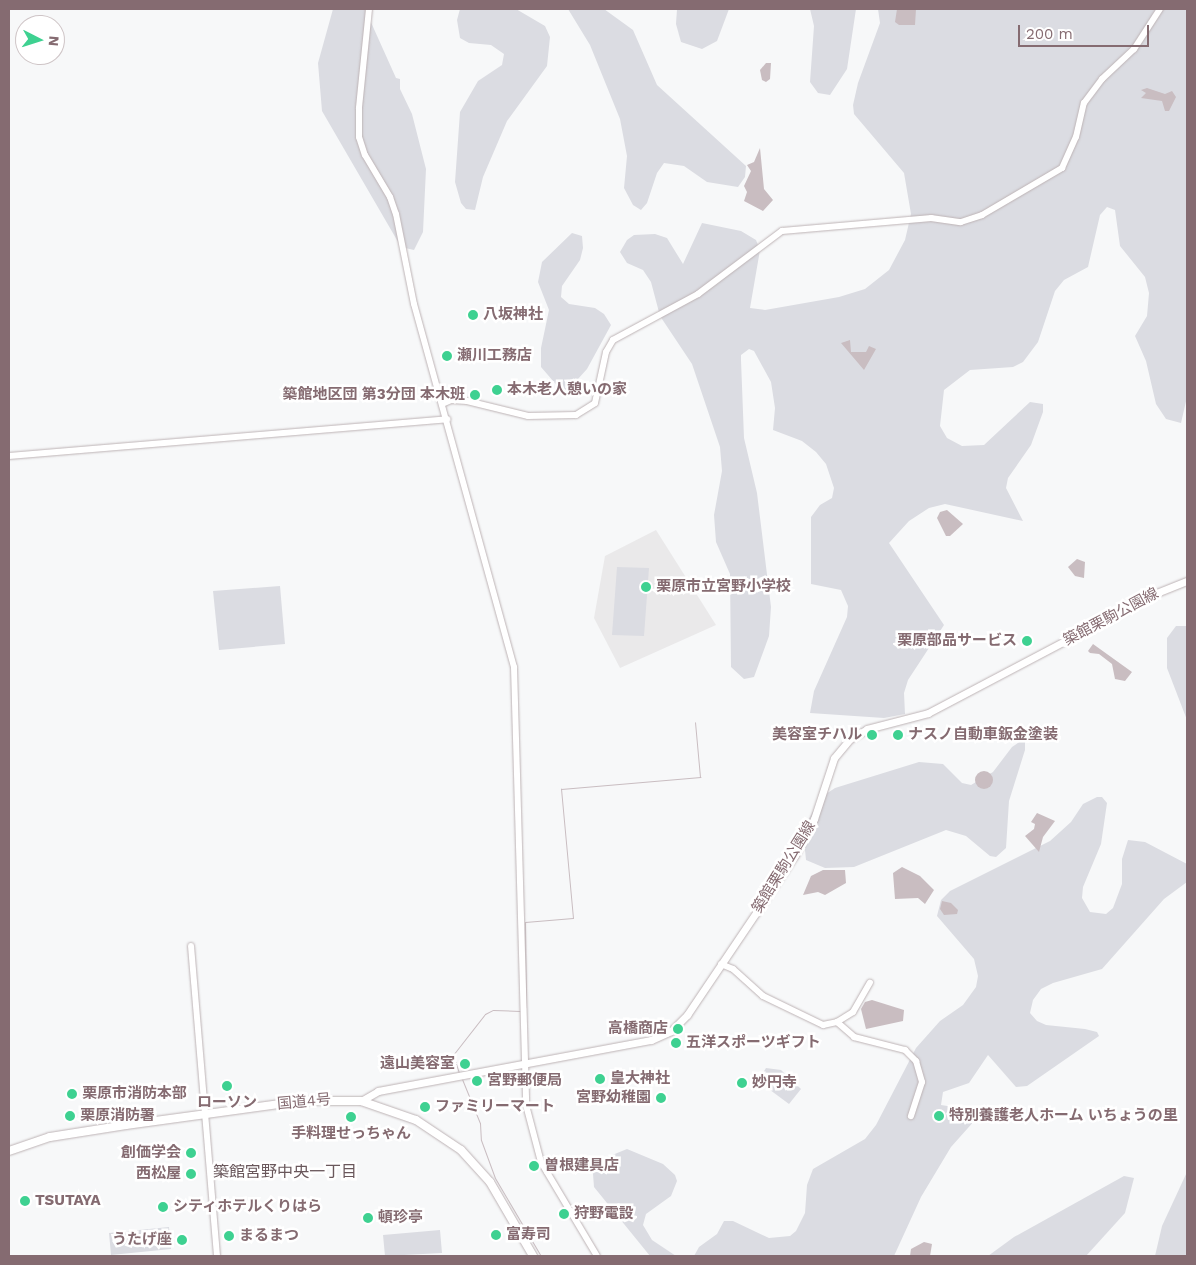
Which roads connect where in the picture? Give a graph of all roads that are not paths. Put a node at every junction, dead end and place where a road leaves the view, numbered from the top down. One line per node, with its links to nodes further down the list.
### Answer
1 (369, 9): 3 (street)
2 (1160, 9): 3 (street)
3 (442, 404): 4 (street)
4 (447, 418): 5 (street); 11 (street)
5 (9, 456)
6 (1187, 581): 8 (main road, 築館栗駒公園線)
7 (191, 946): 13 (street)
8 (721, 964): 10 (street); 11 (main road, 築館栗駒公園線)
9 (870, 982): 10 (street)
10 (837, 1022): 14 (street)
11 (522, 1064): 12 (main road, 築館栗駒公園線); 18 (street)
12 (361, 1101): 13 (highway, 国道4号); 17 (highway, 国道4号)
13 (205, 1115): 15 (highway, 国道4号); 16 (street)
14 (911, 1116)
15 (9, 1150)
16 (217, 1256)
17 (533, 1256)
18 (597, 1256)

